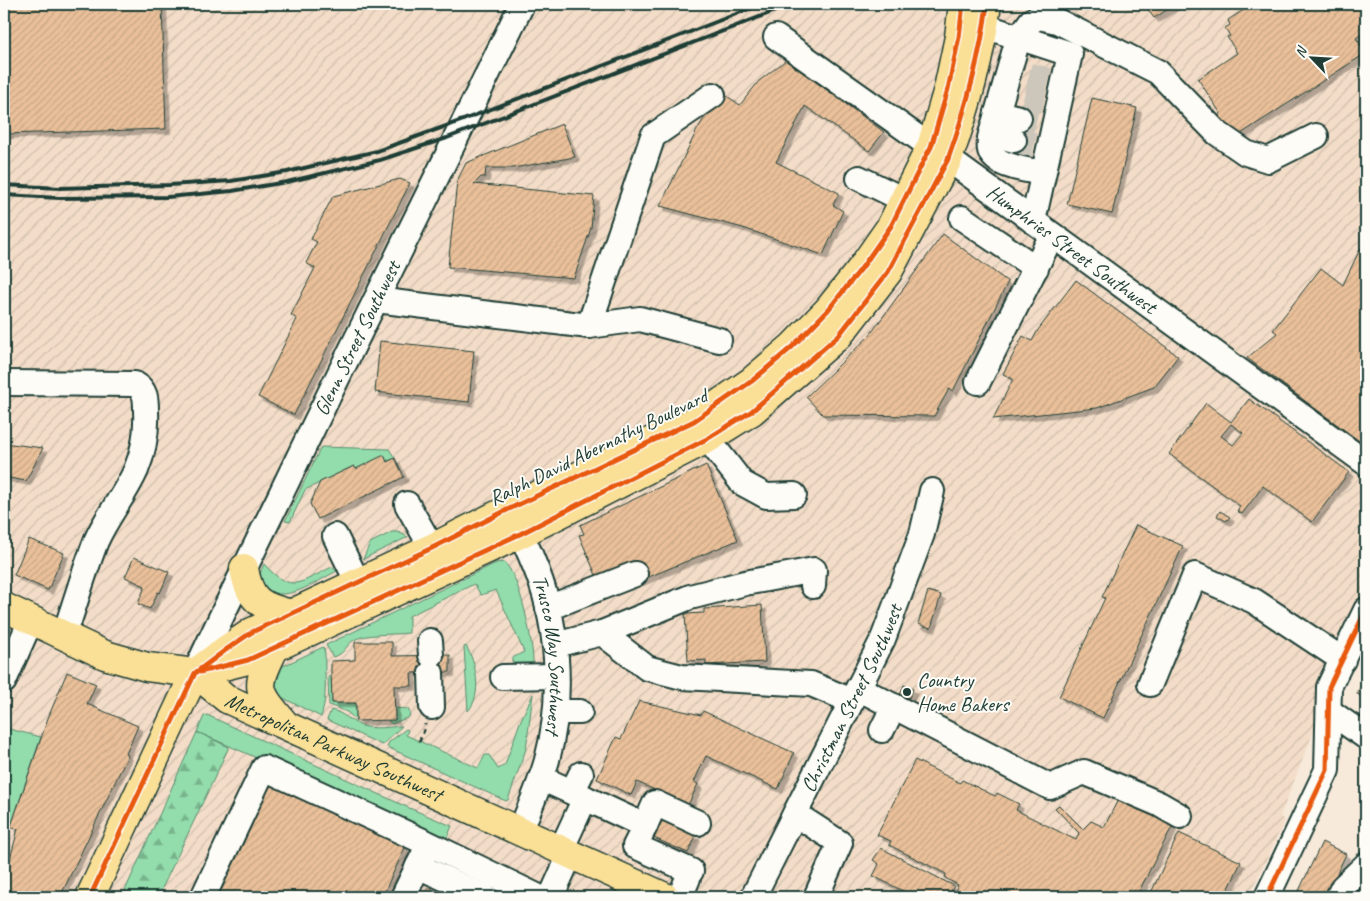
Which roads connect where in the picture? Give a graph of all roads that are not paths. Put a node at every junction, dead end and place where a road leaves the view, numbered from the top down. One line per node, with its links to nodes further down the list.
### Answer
1 (522, 4): 17 (street, Glenn Street Southwest)
2 (963, 4): 9 (main road, Ralph David Abernathy Boulevard)
3 (985, 15): 5 (street); 9 (main road, Ralph David Abernathy Boulevard)
4 (776, 37): 9 (street, Humphries Street Southwest)
5 (1018, 39): 7 (street); 7 (street); 8 (street)
6 (713, 96): 18 (street)
7 (1029, 109): 10 (street); 10 (street)
8 (1316, 136)
9 (939, 153): 12 (main road, Ralph David Abernathy Boulevard); 14 (street, Humphries Street Southwest); 22 (main road, Ralph David Abernathy Boulevard)
10 (1043, 174): 14 (street)
11 (858, 178): 12 (street)
12 (904, 200): 22 (main road, Ralph David Abernathy Boulevard)
13 (962, 218): 16 (street)
14 (1033, 221): 15 (street, Humphries Street Southwest)
15 (1052, 235): 16 (street); 23 (street, Humphries Street Southwest)
16 (1036, 268): 20 (street)
17 (376, 300): 18 (street); 31 (street, Glenn Street Southwest)
18 (589, 326): 19 (street)
19 (719, 340)
20 (978, 382)
21 (4, 383): 41 (street)
22 (701, 430): 25 (street); 27 (main road, Ralph David Abernathy Boulevard); 28 (main road, Ralph David Abernathy Boulevard)
23 (1366, 463)
24 (932, 491): 51 (street, Christman Street Southwest)
25 (794, 494)
26 (407, 504): 30 (street)
27 (507, 510): 28 (street, Trusco Way Southwest); 30 (main road, Ralph David Abernathy Boulevard)
28 (520, 534): 36 (street, Trusco Way Southwest); 43 (main road, Ralph David Abernathy Boulevard)
29 (335, 536): 33 (street)
30 (432, 548): 33 (main road, Ralph David Abernathy Boulevard)
31 (244, 568): 38 (main road); 46 (street, Glenn Street Southwest)
32 (636, 574): 36 (street)
33 (358, 583): 38 (main road, Ralph David Abernathy Boulevard)
34 (813, 586): 40 (street)
35 (4, 607): 39 (main road, Metropolitan Parkway Southwest)
36 (548, 608): 42 (street, Trusco Way Southwest)
37 (1366, 610): 45 (street)
38 (292, 614): 46 (main road, Ralph David Abernathy Boulevard)
39 (31, 620): 41 (main road, Metropolitan Parkway Southwest); 49 (street)
40 (602, 633): 42 (street); 51 (street)
41 (64, 636): 46 (main road, Metropolitan Parkway Southwest)
42 (555, 645): 47 (street, Trusco Way Southwest)
43 (274, 649): 46 (main road, Ralph David Abernathy Boulevard); 57 (main road)
44 (431, 656): 54 (street)
45 (1342, 660): 50 (street); 53 (street)
46 (195, 674): 57 (main road, Metropolitan Parkway Southwest); 72 (main road, Ralph David Abernathy Boulevard)
47 (556, 676): 48 (street); 55 (street, Trusco Way Southwest)
48 (503, 677)
49 (4, 681)
50 (1150, 684)
51 (855, 694): 52 (street); 62 (street, Christman Street Southwest)
52 (894, 706): 58 (street); 63 (street)
53 (1329, 711): 59 (street); 81 (street)
54 (428, 712)
55 (556, 712): 56 (street); 60 (street, Trusco Way Southwest)
56 (580, 712)
57 (286, 726): 66 (main road, Metropolitan Parkway Southwest)
58 (882, 730)
59 (1366, 737)
60 (541, 778): 61 (street); 66 (street, Trusco Way Southwest)
61 (580, 788): 65 (street); 68 (street)
62 (795, 814): 79 (street, Christman Street Southwest); 80 (street)
63 (1180, 816)
64 (698, 823): 65 (street)
65 (645, 826): 71 (street)
66 (520, 831): 68 (main road, Metropolitan Parkway Southwest)
67 (429, 844): 70 (street); 73 (street); 76 (street)
68 (566, 852): 77 (street); 78 (main road, Metropolitan Parkway Southwest)
69 (1366, 865): 82 (street)
70 (418, 866): 74 (street); 75 (street)
71 (686, 882)
72 (90, 897)
73 (203, 897)
74 (403, 897)
75 (485, 897)
76 (539, 897)
77 (551, 897)
78 (665, 897)
79 (753, 897)
80 (816, 897)
81 (1266, 897)
82 (1338, 897)

